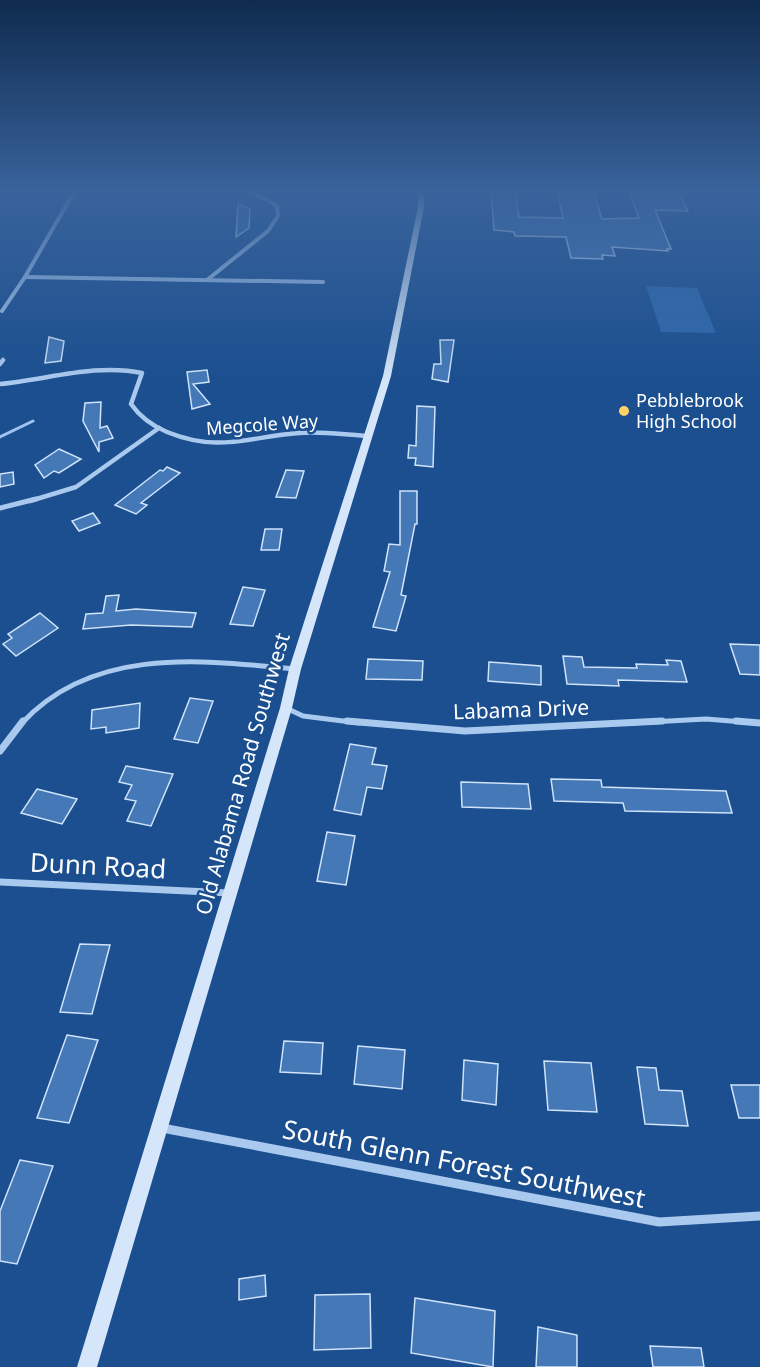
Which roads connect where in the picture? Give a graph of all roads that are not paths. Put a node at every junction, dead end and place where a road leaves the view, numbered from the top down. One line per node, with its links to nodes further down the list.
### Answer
1 (38, 254): 4 (street)
2 (236, 254): 5 (street)
3 (412, 254): 10 (street, Old Alabama Road Southwest)
4 (25, 277): 5 (street); 7 (street)
5 (207, 280): 6 (street)
6 (323, 282)
7 (2, 311)
8 (0, 384): 9 (street, Megcole Way)
9 (159, 428): 10 (street, Megcole Way); 11 (street)
10 (368, 436): 12 (street, Old Alabama Road Southwest)
11 (0, 508)
12 (295, 669): 13 (street, Old Alabama Road Southwest); 15 (street)
13 (286, 708): 14 (street, Labama Drive); 17 (street, Old Alabama Road Southwest)
14 (760, 723)
15 (0, 751)
16 (0, 882): 17 (street, Dunn Road)
17 (230, 893): 18 (street, Old Alabama Road Southwest)
18 (161, 1127): 19 (street, South Glenn Forest Southwest); 20 (street, Old Alabama Road Southwest)
19 (760, 1216)
20 (87, 1367)

